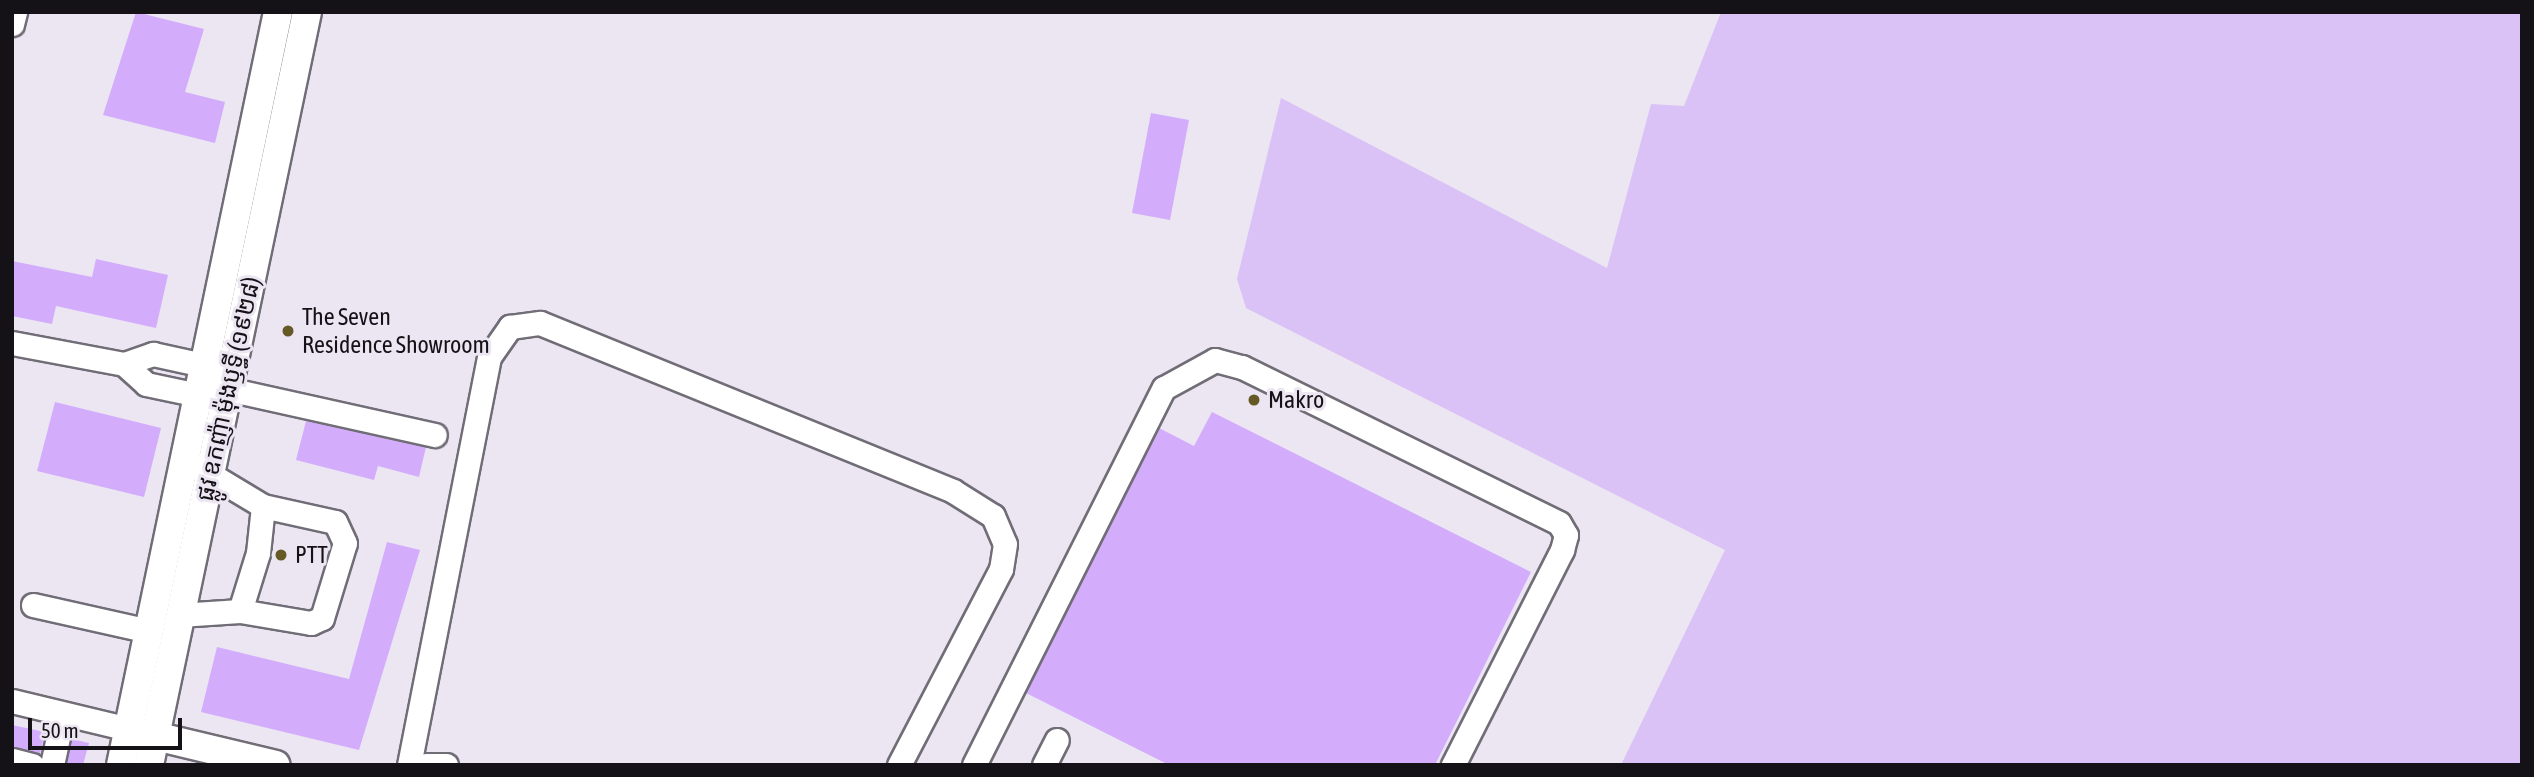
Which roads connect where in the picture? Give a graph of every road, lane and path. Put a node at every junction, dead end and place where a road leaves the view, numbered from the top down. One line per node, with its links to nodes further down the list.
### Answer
1 (15, 12): 4 (street)
2 (278, 12): 6 (main road, ផ្លូវ ឧកញ៉ា ម៉ុងឫទ្ធី (១៩២៨))
3 (307, 12): 7 (main road, ផ្លូវ ឧកញ៉ា ម៉ុងឫទ្ធី (១៩២៨))
4 (12, 24)
5 (12, 343): 6 (street)
6 (201, 381): 7 (street); 9 (main road, ផ្លូវ ឧកញ៉ា ម៉ុងឫទ្ធី (១៩២៨))
7 (229, 387): 8 (street); 10 (main road, ផ្លូវ ឧកញ៉ា ម៉ុងឫទ្ធី (១៩២៨))
8 (435, 435)
9 (183, 464): 10 (street); 15 (main road, ផ្លូវ ឧកញ៉ា ម៉ុងឫទ្ធី (១៩២៨))
10 (211, 471): 11 (street); 14 (main road, ផ្លូវ ឧកញ៉ា ម៉ុងឫទ្ធី (១៩២៨))
11 (263, 506): 13 (street); 13 (street)
12 (33, 605): 15 (street)
13 (240, 611): 14 (street)
14 (179, 615): 18 (main road, ផ្លូវ ឧកញ៉ា ម៉ុងឫទ្ធី (១៩២៨))
15 (149, 631): 18 (main road, ផ្លូវ ឧកញ៉ា ម៉ុងឫទ្ធី (១៩២៨))
16 (12, 701): 17 (street)
17 (63, 714): 18 (street); 22 (street)
18 (141, 732): 23 (main road, ផ្លូវ ឧកញ៉ា ម៉ុងឫទ្ធី (១៩២៨)); 24 (main road, ផ្លូវ ឧកញ៉ា ម៉ុងឫទ្ធី (១៩២៨)); 25 (main road)
19 (1057, 740): 31 (street)
20 (12, 760): 21 (street)
21 (32, 765)
22 (52, 765)
23 (121, 765)
24 (149, 765)
25 (276, 765)
26 (409, 765): 29 (street)
27 (426, 765): 28 (street)
28 (446, 765)
29 (899, 765)
30 (974, 765): 32 (street)
31 (1044, 765)
32 (1453, 765)

